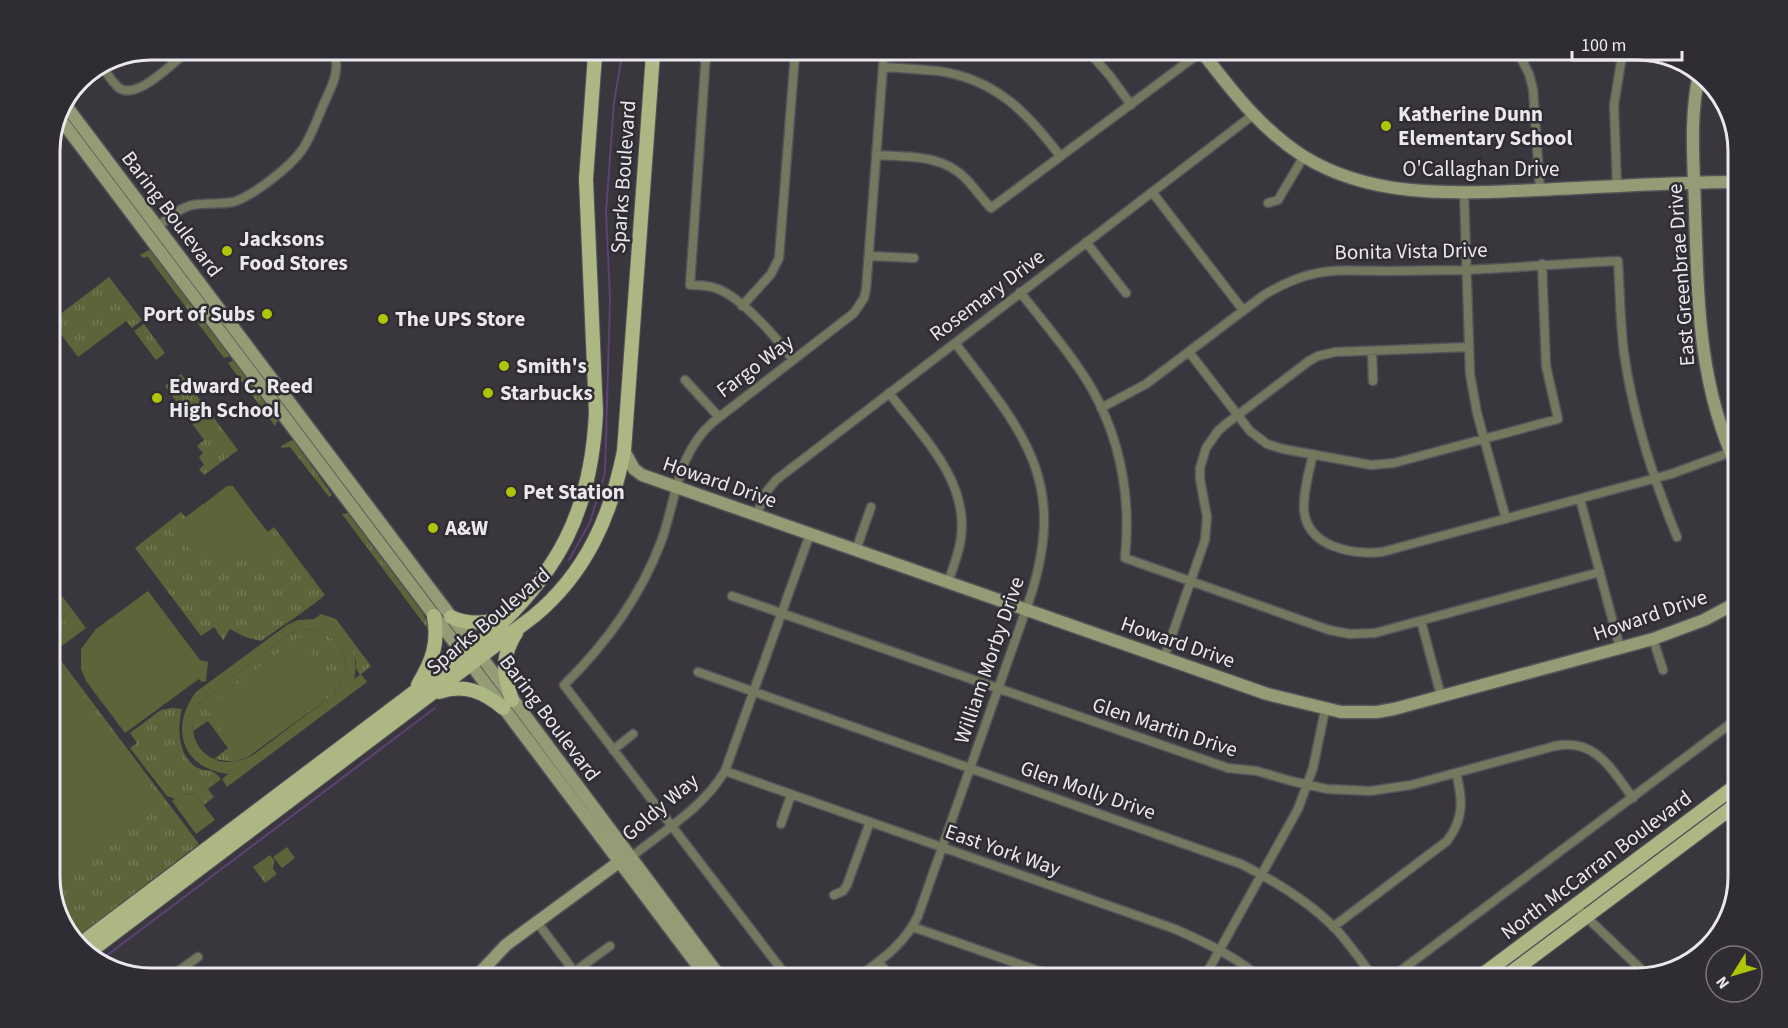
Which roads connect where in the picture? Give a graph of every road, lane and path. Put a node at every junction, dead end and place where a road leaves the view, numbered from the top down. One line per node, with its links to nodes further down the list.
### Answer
1 (177, 60): 14 (street)
2 (336, 60): 30 (street)
3 (595, 60): 70 (main road, Sparks Boulevard)
4 (653, 60): 53 (main road, Sparks Boulevard)
5 (706, 60): 38 (street)
6 (795, 60): 38 (street)
7 (884, 60): 13 (street, Fargo Way)
8 (1096, 60): 16 (street)
9 (1191, 60): 16 (street)
10 (1208, 60): 18 (street, O'Callaghan Drive)
11 (1522, 60): 26 (street)
12 (1621, 60): 25 (street)
13 (883, 67): 20 (street, Fargo Way); 21 (street)
14 (106, 72)
15 (1698, 84): 24 (street, East Greenbrae Drive)
16 (1131, 105): 21 (street)
17 (70, 111): 30 (street, Baring Boulevard)
18 (1253, 115): 22 (street, O'Callaghan Drive); 27 (street, Rosemary Drive)
19 (64, 124): 30 (street, Baring Boulevard)
20 (876, 154): 21 (street); 32 (street, Fargo Way)
21 (1060, 156)
22 (1304, 156): 28 (street, O'Callaghan Drive); 29 (street)
23 (1728, 182): 24 (street, O'Callaghan Drive)
24 (1694, 184): 25 (street, O'Callaghan Drive); 52 (street, East Greenbrae Drive)
25 (1617, 187): 26 (street, O'Callaghan Drive)
26 (1540, 190): 28 (street, O'Callaghan Drive)
27 (1152, 192): 31 (street, Rosemary Drive); 39 (street)
28 (1464, 192): 35 (street)
29 (1268, 203)
30 (152, 231): 73 (street, Baring Boulevard); 74 (street, Baring Boulevard)
31 (1086, 242): 36 (street, Rosemary Drive); 37 (street)
32 (869, 256): 33 (street); 44 (street, Fargo Way)
33 (914, 258)
34 (1542, 264): 35 (street, Bonita Vista Drive); 51 (street); 56 (street, Bonita Vista Drive)
35 (1466, 270): 39 (street, Bonita Vista Drive); 41 (street)
36 (1020, 292): 40 (street, Rosemary Drive); 48 (street)
37 (1126, 293)
38 (742, 306): 44 (street)
39 (1243, 310): 43 (street, Bonita Vista Drive)
40 (955, 343): 47 (street, Rosemary Drive); 71 (street, William Morby Drive)
41 (1469, 347): 42 (street); 51 (street)
42 (1372, 351): 46 (street); 49 (street)
43 (1189, 352): 48 (street, Bonita Vista Drive); 49 (street)
44 (793, 360): 50 (street, Fargo Way)
45 (685, 380): 50 (street)
46 (1373, 381)
47 (889, 393): 60 (street, Rosemary Drive); 67 (street)
48 (1101, 408): 66 (street)
49 (1237, 415): 55 (street); 66 (street)
50 (719, 417): 57 (street, Fargo Way)
51 (1485, 439): 55 (street); 61 (street)
52 (1728, 443)
53 (624, 451): 57 (street, Howard Drive); 76 (main road, Sparks Boulevard)
54 (1728, 453): 56 (street)
55 (1313, 454): 61 (street)
56 (1654, 479): 58 (street); 63 (street)
57 (677, 487): 60 (street, Howard Drive); 92 (street, Fargo Way)
58 (1580, 499): 61 (street); 65 (street)
59 (871, 507): 64 (street)
60 (757, 515): 62 (street, Howard Drive)
61 (1506, 519)
62 (810, 534): 64 (street, Howard Drive); 72 (street, Goldy Way)
63 (1677, 537)
64 (856, 550): 67 (street, Howard Drive)
65 (1600, 572): 75 (street); 78 (street)
66 (1190, 581): 75 (street); 80 (street)
67 (948, 582): 71 (street, Howard Drive)
68 (732, 596): 72 (street, Glen Martin Drive)
69 (1728, 608): 77 (street, Howard Drive)
70 (516, 609): 74 (main road); 79 (main road, Sparks Boulevard)
71 (1026, 610): 80 (street, Howard Drive); 83 (street, William Morby Drive)
72 (782, 614): 83 (street, Glen Martin Drive); 85 (street, Goldy Way)
73 (434, 616): 79 (street, Baring Boulevard); 84 (main road)
74 (451, 617): 79 (street, Baring Boulevard)
75 (1421, 621): 87 (street)
76 (521, 626): 79 (main road, Sparks Boulevard); 88 (main road)
77 (1653, 639): 78 (street, Howard Drive); 81 (street)
78 (1620, 648): 87 (street, Howard Drive)
79 (472, 656): 84 (main road, Sparks Boulevard); 86 (main road, Sparks Boulevard); 88 (street, Baring Boulevard)
80 (1164, 658): 89 (street, Howard Drive)
81 (1663, 670)
82 (698, 672): 85 (street, Glen Molly Drive)
83 (998, 689): 93 (street, William Morby Drive); 96 (street, Glen Martin Drive)
84 (413, 692): 105 (main road, Sparks Boulevard)
85 (754, 692): 93 (street, Glen Molly Drive); 94 (street, Goldy Way)
86 (429, 696): 88 (main road); 108 (main road, Sparks Boulevard)
87 (1441, 696): 89 (street, Howard Drive)
88 (507, 704): 106 (street, Baring Boulevard)
89 (1325, 710): 96 (street)
90 (1728, 726): 99 (street)
91 (633, 734): 92 (street)
92 (613, 750): 103 (street)
93 (970, 768): 104 (street, William Morby Drive); 107 (street, Glen Molly Drive)
94 (725, 771): 98 (street, East York Way); 103 (street, Goldy Way)
95 (1456, 773): 96 (street, Glen Martin Drive); 99 (street, Glen Martin Drive); 114 (street)
96 (1308, 786): 107 (street)
97 (1728, 791): 110 (main road, North McCarran Boulevard)
98 (791, 795): 101 (street, East York Way); 102 (street)
99 (1633, 798): 134 (street)
100 (1728, 810): 111 (main road, North McCarran Boulevard)
101 (870, 822): 104 (street, East York Way); 109 (street)
102 (781, 824)
103 (672, 825): 106 (street, Goldy Way); 127 (street)
104 (942, 848): 113 (street, William Morby Drive); 118 (street, East York Way)
105 (196, 856): 108 (main road); 115 (main road, Sparks Boulevard)
106 (625, 860): 112 (street, Goldy Way); 125 (street, Baring Boulevard); 126 (street, Baring Boulevard)
107 (1262, 874): 114 (street, Glen Molly Drive); 118 (street)
108 (190, 876): 117 (main road, Sparks Boulevard)
109 (834, 895)
110 (1575, 906): 111 (street); 135 (main road, North McCarran Boulevard)
111 (1586, 917): 136 (main road, North McCarran Boulevard); 137 (street)
112 (537, 922): 122 (street, Goldy Way); 123 (street)
113 (913, 927): 120 (street, William Morby Drive); 130 (street)
114 (1333, 927): 133 (street, Glen Molly Drive)
115 (86, 940)
116 (610, 946): 124 (street)
117 (95, 948)
118 (1219, 951): 131 (street); 132 (street, East York Way)
119 (198, 957): 121 (street)
120 (879, 962): 128 (street, William Morby Drive); 129 (street)
121 (183, 968)
122 (484, 968)
123 (572, 968)
124 (585, 968)
125 (699, 968)
126 (713, 968)
127 (780, 968)
128 (870, 968)
129 (884, 968)
130 (1030, 968)
131 (1210, 968)
132 (1247, 968)
133 (1366, 968)
134 (1404, 968)
135 (1491, 968)
136 (1517, 968)
137 (1639, 968)

